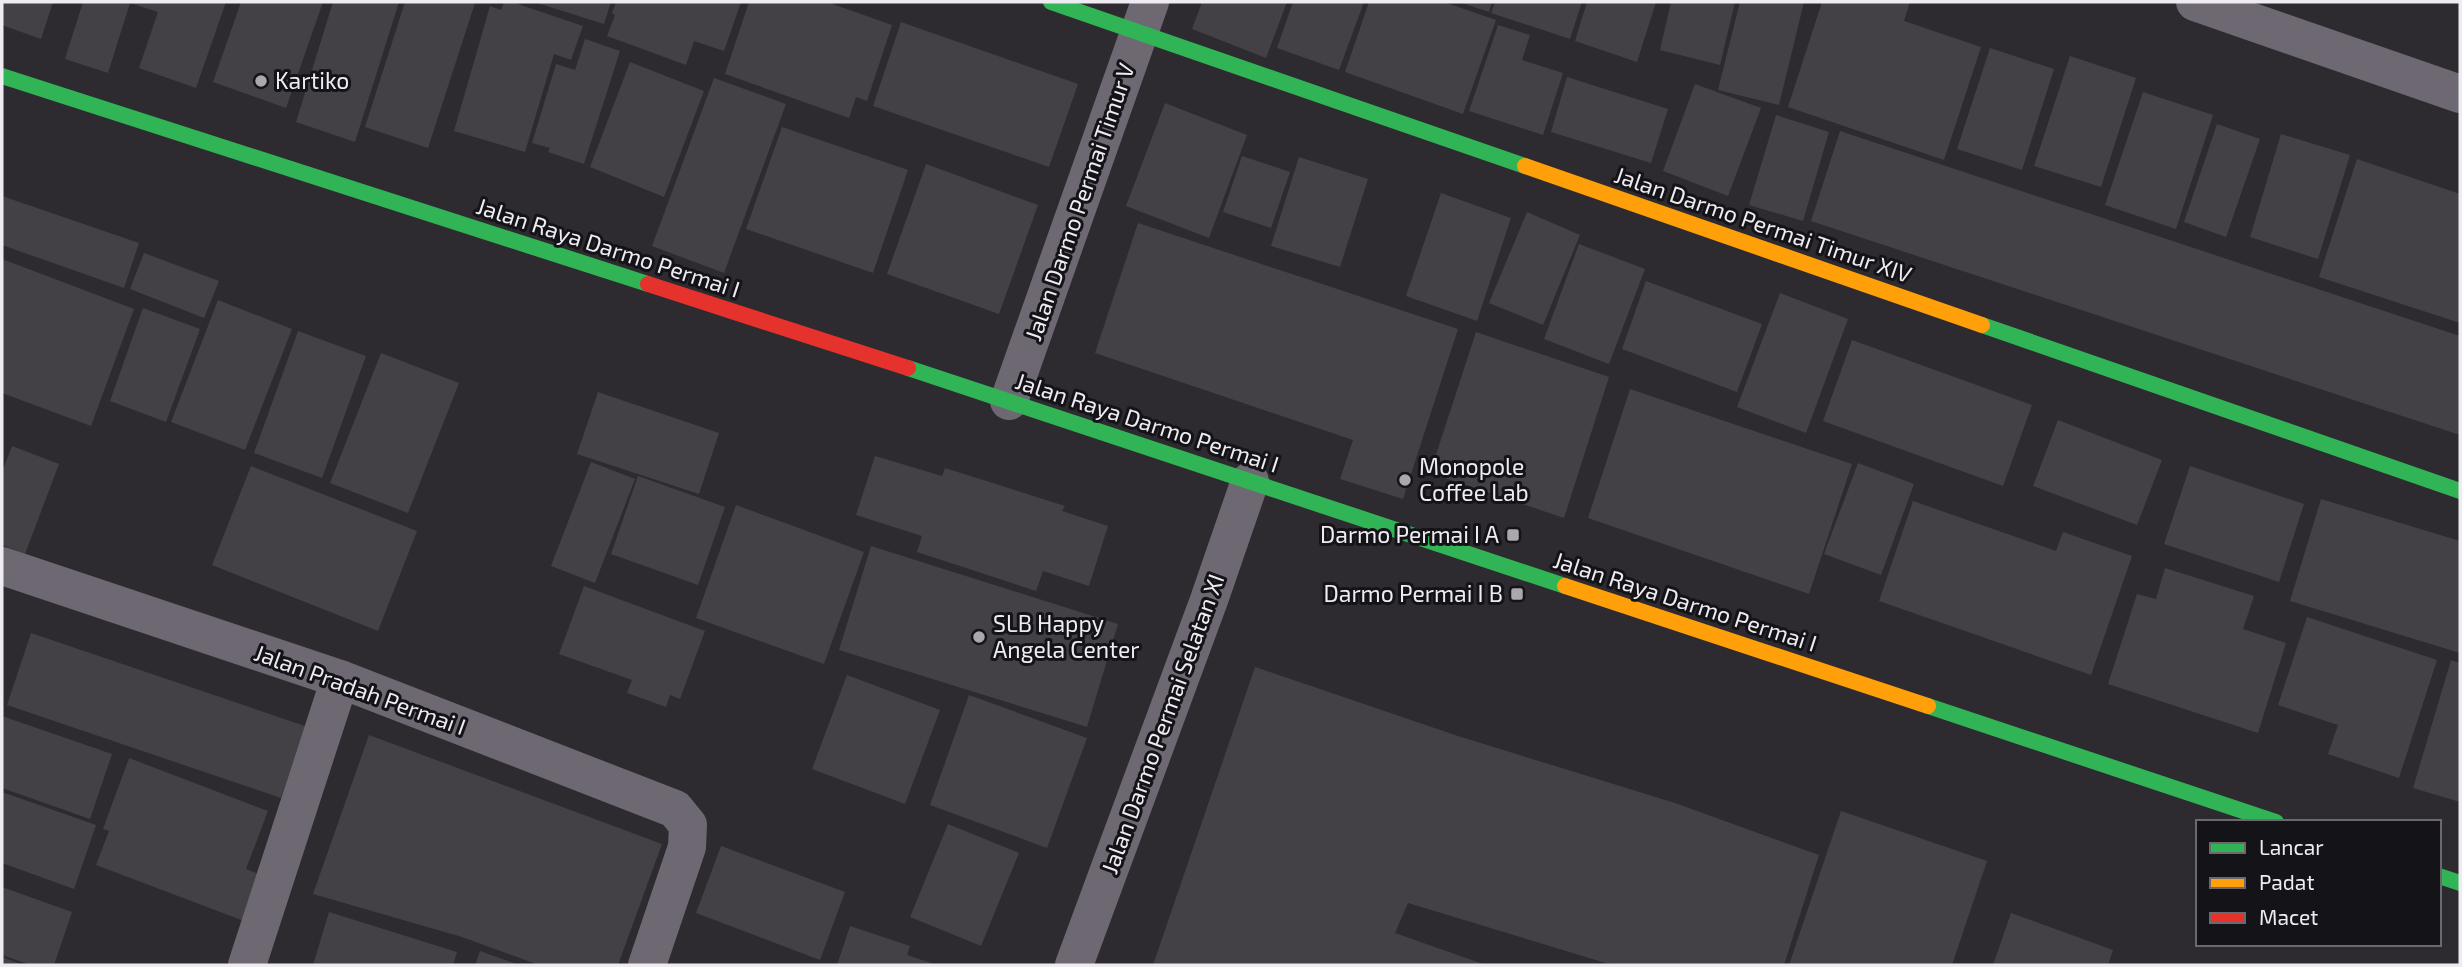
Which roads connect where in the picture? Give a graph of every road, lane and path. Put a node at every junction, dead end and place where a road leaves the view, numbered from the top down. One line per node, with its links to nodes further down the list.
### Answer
1 (1051, 2): 3 (street, Jalan Darmo Permai Timur XIV)
2 (2195, 2): 5 (street)
3 (1145, 17): 6 (street, Jalan Darmo Permai Timur V); 8 (street, Jalan Darmo Permai Timur XIV)
4 (2, 76): 6 (street, Jalan Raya Darmo Permai I)
5 (2460, 94)
6 (1009, 401): 7 (street, Jalan Raya Darmo Permai I)
7 (1250, 481): 11 (street, Jalan Raya Darmo Permai I); 16 (street, Jalan Darmo Permai Selatan XI)
8 (2460, 491)
9 (2, 566): 10 (street, Jalan Pradah Permai I)
10 (340, 679): 14 (street); 15 (street, Jalan Pradah Permai I)
11 (2270, 820)
12 (2441, 877): 13 (street)
13 (2460, 883)
14 (247, 965)
15 (647, 965)
16 (1074, 965)

